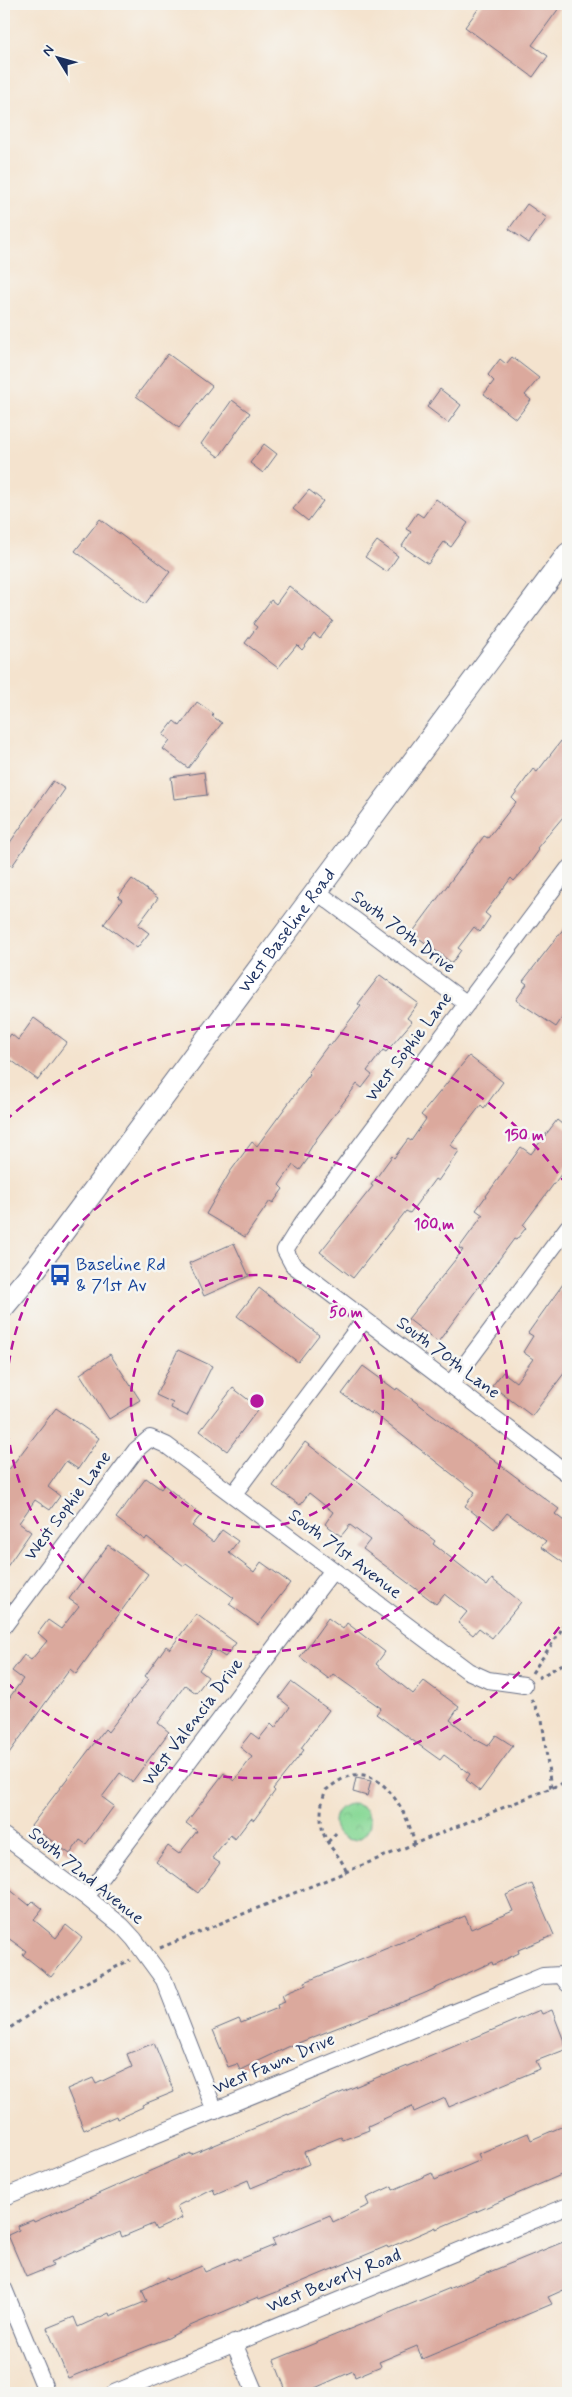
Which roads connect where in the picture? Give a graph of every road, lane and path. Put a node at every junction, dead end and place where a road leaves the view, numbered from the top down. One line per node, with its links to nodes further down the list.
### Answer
1 (568, 554): 3 (main road, West Baseline Road)
2 (568, 869): 4 (street, West Sophie Lane)
3 (316, 891): 4 (street, South 70th Drive); 7 (main road, West Baseline Road)
4 (467, 1004): 6 (street, West Sophie Lane)
5 (568, 1227): 9 (street)
6 (285, 1250): 8 (street, South 70th Lane)
7 (4, 1306)
8 (364, 1320): 9 (street, South 70th Lane); 12 (street)
9 (450, 1385): 11 (street, South 70th Lane)
10 (150, 1438): 12 (street, South 71st Avenue); 15 (street, West Sophie Lane)
11 (568, 1474)
12 (233, 1495): 13 (street, South 71st Avenue)
13 (333, 1570): 17 (street, South 71st Avenue); 25 (street, West Valencia Drive)
14 (568, 1614): 17 (path)
15 (4, 1626)
16 (568, 1661): 17 (path)
17 (524, 1685): 19 (path)
18 (568, 1781): 19 (path)
19 (551, 1789): 23 (path)
20 (337, 1832): 22 (path)
21 (4, 1836): 25 (street, South 72nd Avenue)
22 (328, 1842): 23 (path); 24 (path)
23 (415, 1845): 24 (path)
24 (346, 1871): 26 (path)
25 (86, 1897): 30 (street, South 72nd Avenue)
26 (160, 1948)
27 (130, 1960): 29 (path)
28 (565, 1979): 30 (street, West Fawn Drive)
29 (4, 2032)
30 (215, 2111): 31 (street, West Fawn Drive)
31 (4, 2197)
32 (568, 2206): 34 (street, West Beverly Road)
33 (4, 2289): 35 (street)
34 (234, 2343): 36 (street, West Beverly Road); 37 (street)
35 (47, 2393)
36 (114, 2393)
37 (255, 2393)

